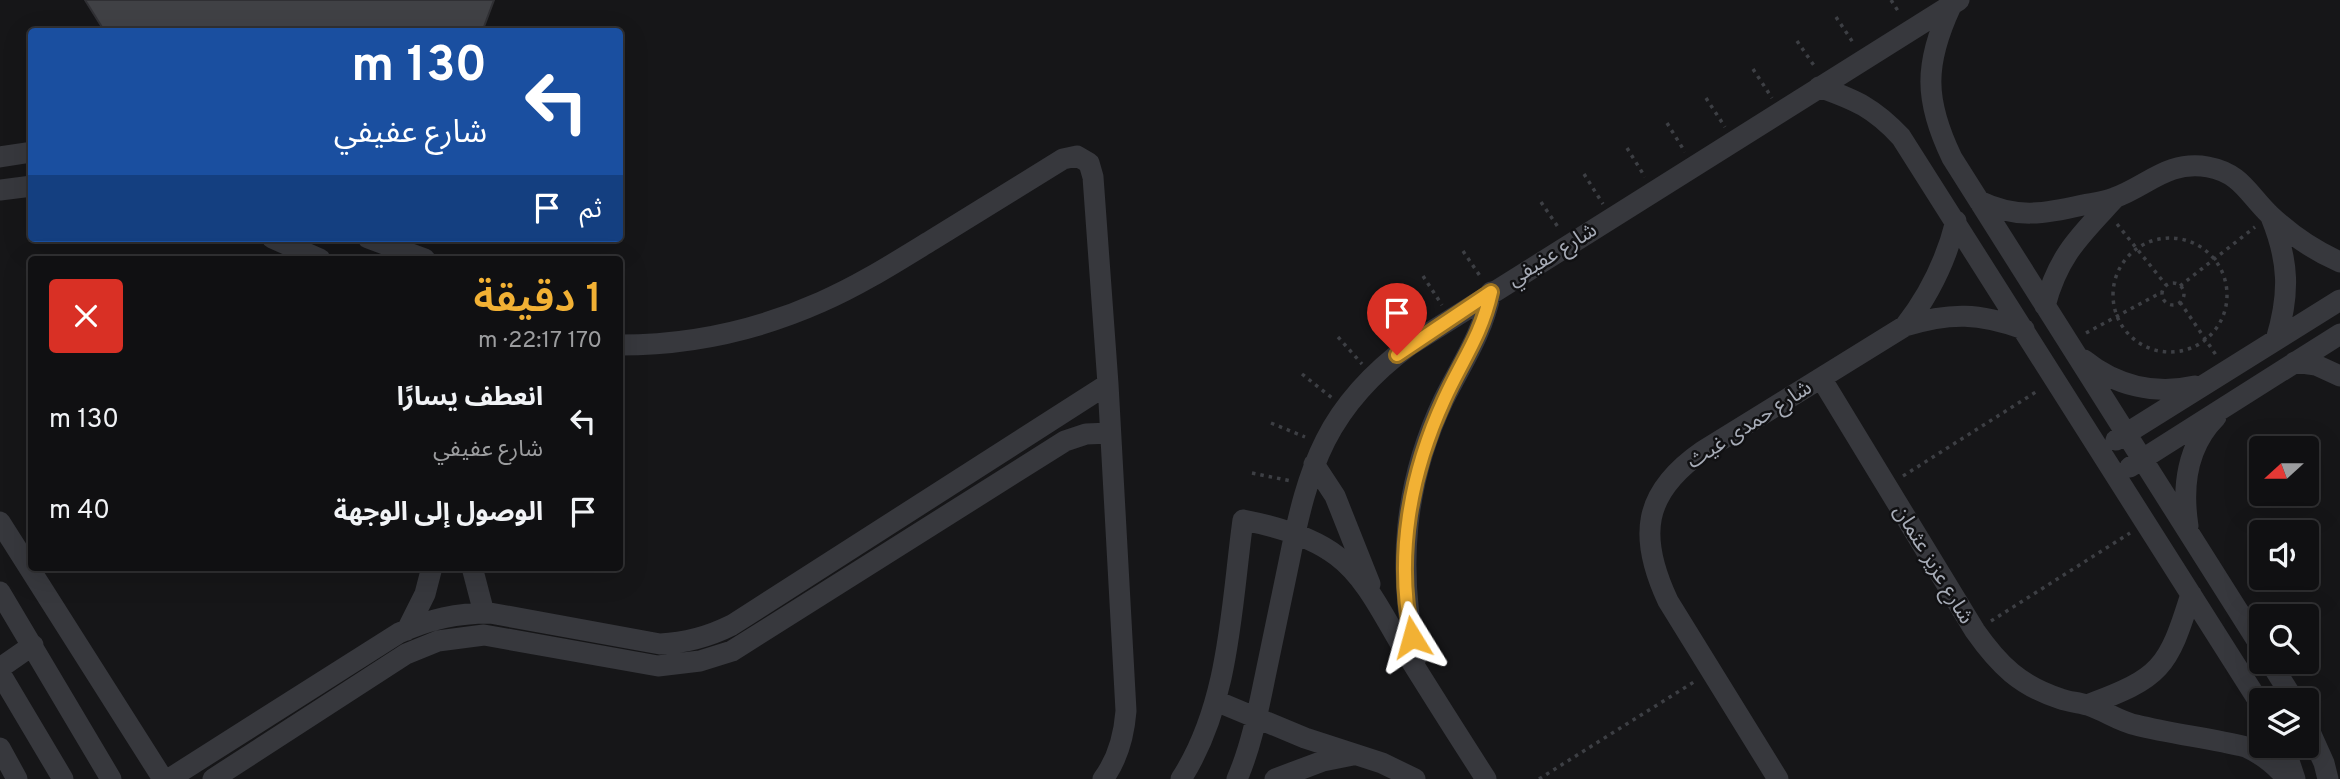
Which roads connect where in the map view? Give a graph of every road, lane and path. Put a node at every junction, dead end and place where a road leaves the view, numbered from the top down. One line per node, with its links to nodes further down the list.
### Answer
1 (1955, 3): 4 (street, شارع عفيفي); 19 (street)
2 (1836, 17): 4 (path)
3 (1797, 41): 6 (path)
4 (1864, 60): 6 (street, شارع عفيفي)
5 (1753, 69): 8 (path)
6 (1822, 85): 8 (street, شارع عفيفي); 24 (street)
7 (1706, 98): 10 (path)
8 (1781, 111): 10 (street, شارع عفيفي)
9 (1667, 123): 14 (path)
10 (1734, 141): 14 (street, شارع عفيفي)
11 (1627, 148): 18 (path)
12 (28, 152): 13 (street)
13 (0, 156)
14 (1693, 166): 18 (street, شارع عفيفي)
15 (1584, 174): 23 (path)
16 (28, 186): 17 (street)
17 (0, 190)
18 (1653, 191): 23 (street, شارع عفيفي)
19 (1979, 201): 21 (street); 42 (street)
20 (1541, 202): 27 (path)
21 (2110, 203): 22 (street); 28 (path); 42 (street)
22 (2270, 215): 32 (path); 33 (street); 50 (street)
23 (1611, 217): 27 (street, شارع عفيفي)
24 (1956, 221): 45 (street, شارع حمدى غيث); 46 (street)
25 (281, 242): 30 (street)
26 (379, 242): 31 (street)
27 (1569, 243): 37 (street, شارع عفيفي)
28 (2137, 249): 32 (path); 35 (path); 43 (path)
29 (1463, 251): 37 (path)
30 (313, 256)
31 (417, 256)
32 (2213, 260): 36 (path); 49 (path)
33 (2340, 262)
34 (1423, 276): 44 (path)
35 (2166, 285): 36 (path); 38 (path)
36 (2180, 286): 40 (path)
37 (1491, 292): 44 (street, شارع عفيفي); 100 (street)
38 (2162, 292): 40 (path); 43 (path)
39 (2340, 300): 50 (street)
40 (2180, 302): 49 (path)
41 (1379, 304): 52 (path)
42 (2045, 306): 53 (street)
43 (2116, 315): 49 (path); 53 (path)
44 (1451, 319): 52 (street, شارع عفيفي)
45 (1905, 327): 46 (street, شارع حمدى غيث); 59 (street, شارع حمدى غيث)
46 (2024, 329): 60 (street)
47 (2340, 334): 54 (street)
48 (1338, 337): 57 (path)
49 (2205, 340): 55 (path)
50 (2276, 340): 55 (street)
51 (623, 345): 62 (street)
52 (1410, 345): 57 (street, شارع عفيفي)
53 (2072, 348): 61 (street); 68 (street)
54 (2295, 362): 58 (street); 63 (street)
55 (2227, 371): 61 (street)
56 (1303, 374): 65 (path)
57 (1373, 375): 65 (street, شارع عفيفي)
58 (2340, 376)
59 (1821, 378): 77 (street, شارع عزيز عثمان); 99 (street, شارع حمدى غيث)
60 (2056, 379): 71 (street); 77 (path)
61 (2207, 383): 68 (street)
62 (1108, 384): 64 (street); 67 (street)
63 (2228, 405): 72 (street); 80 (street)
64 (1073, 406): 69 (street); 90 (street)
65 (1345, 408): 70 (street, شارع عفيفي)
66 (1272, 423): 70 (path)
67 (1110, 433): 69 (street); 115 (street)
68 (2126, 433): 71 (street); 72 (street)
69 (1086, 434): 96 (street)
70 (1323, 444): 73 (street, شارع عفيفي)
71 (2100, 449): 75 (street)
72 (2142, 459): 75 (street); 80 (street)
73 (1314, 464): 76 (street, شارع عفيفي); 88 (street)
74 (1252, 473): 76 (path)
75 (2117, 476): 79 (street)
76 (1306, 484): 81 (street, شارع عفيفي)
77 (1887, 487): 94 (street, شارع عزيز عثمان)
78 (0, 522): 82 (street)
79 (2146, 523): 87 (street); 94 (path)
80 (2189, 532): 93 (street)
81 (1294, 534): 88 (street); 102 (street); 104 (street, شارع عفيفي)
82 (28, 566)
83 (31, 571): 112 (street)
84 (431, 571): 92 (street)
85 (473, 571): 89 (street)
86 (0, 592): 95 (street)
87 (2191, 594): 101 (street); 103 (street)
88 (1376, 603): 100 (street)
89 (484, 613): 91 (street); 92 (street)
90 (732, 625): 91 (street); 96 (street)
91 (571, 628): 97 (street)
92 (407, 629): 113 (street)
93 (2249, 629)
94 (1975, 631): 103 (street, شارع عزيز عثمان)
95 (33, 645): 98 (street); 111 (street)
96 (743, 645): 97 (street)
97 (566, 650): 114 (street)
98 (0, 670): 110 (street)
99 (1711, 671): 121 (path); 122 (street, شارع حمدى غيث)
100 (1419, 674): 120 (street)
101 (2250, 688)
102 (1216, 701): 104 (street); 116 (street)
103 (2087, 705): 123 (street, شارع عزيز عثمان)
104 (1257, 718): 107 (street); 117 (street, شارع عفيفي)
105 (0, 748): 109 (street)
106 (2319, 752): 125 (street)
107 (1355, 755): 118 (street); 119 (street)
108 (2288, 758): 124 (street)
109 (17, 779)
110 (63, 779)
111 (111, 779)
112 (163, 779)
113 (169, 779)
114 (213, 779)
115 (1103, 779)
116 (1181, 779)
117 (1237, 779)
118 (1275, 779)
119 (1415, 779)
120 (1486, 779)
121 (1539, 779)
122 (1778, 779)
123 (2287, 779)
124 (2295, 779)
125 (2328, 779)

